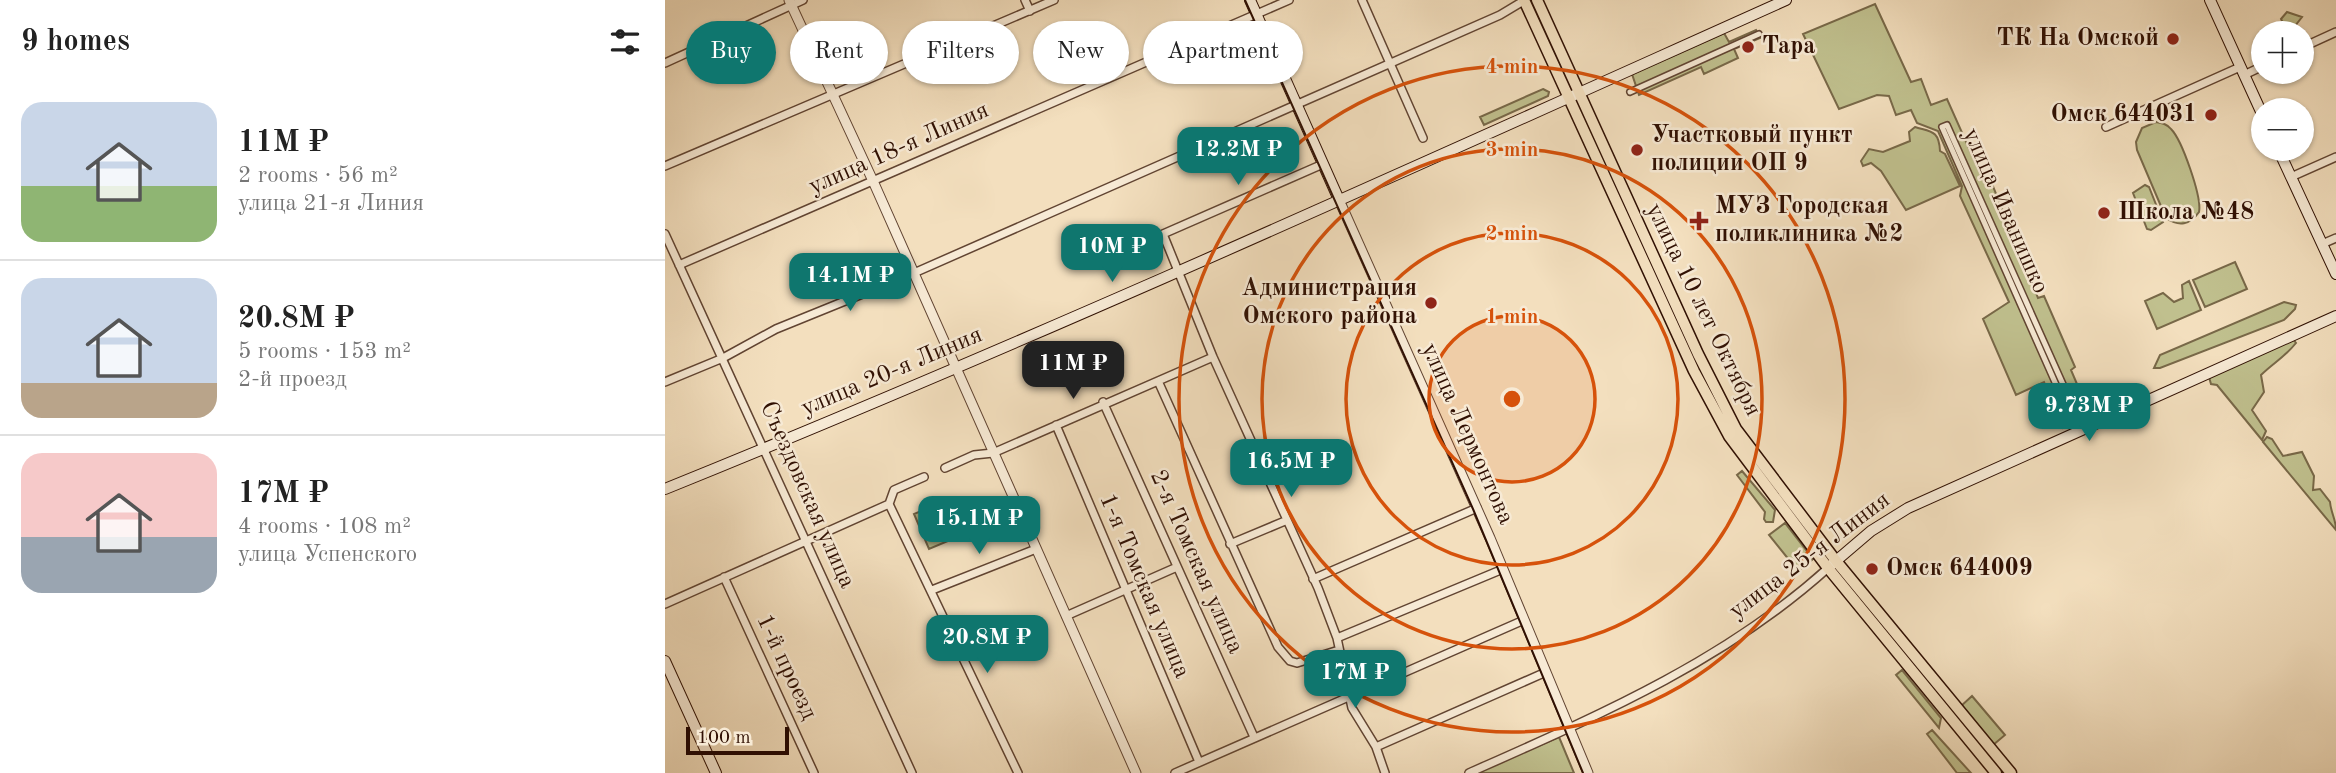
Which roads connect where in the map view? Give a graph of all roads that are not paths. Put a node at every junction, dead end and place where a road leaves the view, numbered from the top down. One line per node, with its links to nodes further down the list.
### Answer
1 (803, 0): 11 (street)
2 (1025, 0): 13 (street)
3 (1053, 0): 13 (street)
4 (1250, 0): 14 (main road, улица Лермонтова)
5 (1289, 0): 14 (street, улица 18-я Линия)
6 (1362, 0): 19 (street)
7 (1525, 0): 19 (street); 24 (main road, улица 10 лет Октября)
8 (1537, 0): 24 (main road, улица 10 лет Октября)
9 (1786, 0): 12 (main road, улица 20-я Линия)
10 (2210, 0): 21 (main road)
11 (791, 3): 18 (street); 23 (street)
12 (1773, 3): 24 (main road, улица 20-я Линия)
13 (1030, 10): 23 (street)
14 (1256, 14): 26 (main road, улица Лермонтова); 34 (street, улица 18-я Линия)
15 (2336, 32): 17 (street)
16 (1759, 34): 22 (street)
17 (2314, 42)
18 (665, 63)
19 (1390, 63): 26 (street); 28 (street)
20 (2251, 69): 21 (street)
21 (2242, 71): 25 (main road); 27 (street)
22 (1630, 92)
23 (832, 93): 32 (street); 34 (street)
24 (1572, 95): 35 (main road, улица 20-я Линия); 63 (main road, улица 10 лет Октября)
25 (2255, 98)
26 (1296, 104): 31 (main road, улица Лермонтова); 41 (street)
27 (2106, 127)
28 (1423, 138)
29 (2336, 156): 33 (street)
30 (2284, 161): 33 (main road)
31 (1323, 164): 35 (main road, улица Лермонтова); 40 (street)
32 (665, 166)
33 (2291, 177): 38 (main road)
34 (873, 181): 39 (street, улица 18-я Линия); 41 (street)
35 (1340, 202): 40 (main road, улица 20-я Линия); 58 (street, улица Лермонтова)
36 (665, 234): 39 (street, Съездовская улица)
37 (2336, 238): 38 (street)
38 (2322, 244): 42 (main road)
39 (679, 265): 45 (street, Съездовская улица)
40 (1179, 272): 44 (street); 46 (main road, улица 20-я Линия)
41 (914, 273): 45 (street); 46 (street)
42 (2336, 274)
43 (2336, 316): 51 (main road, улица 25-я Линия)
44 (1213, 357): 47 (street); 59 (street)
45 (723, 358): 48 (street); 52 (street, Съездовская улица)
46 (956, 368): 52 (main road, улица 20-я Линия); 53 (street)
47 (1158, 381): 49 (street); 61 (street)
48 (665, 382)
49 (1103, 402): 50 (street); 64 (street, 2-я Томская улица)
50 (1056, 425): 53 (street); 69 (street, 1-я Томская улица)
51 (2080, 430): 51 (street, улица Иванишко); 63 (main road, улица 25-я Линия)
52 (764, 449): 56 (main road, улица 20-я Линия); 60 (street, Съездовская улица)
53 (993, 453): 54 (street); 62 (street)
54 (945, 468)
55 (924, 477): 57 (street)
56 (665, 489)
57 (889, 504): 60 (street); 68 (street)
58 (1477, 508): 65 (street, улица Лермонтова); 67 (street)
59 (1285, 521): 61 (street); 67 (street)
60 (806, 540): 66 (street); 84 (street, Съездовская улица)
61 (1230, 544): 74 (street)
62 (1036, 549): 68 (street); 71 (street)
63 (1832, 565): 78 (street, улица 25-я Линия); 91 (main road, улица 10 лет Октября); 92 (main road, улица 10 лет Октября)
64 (1177, 567): 69 (street); 79 (street, 2-я Томская улица)
65 (1503, 569): 72 (street, улица Лермонтова); 73 (street)
66 (724, 578): 70 (street); 83 (street, 1-й проезд)
67 (1313, 579): 73 (street)
68 (932, 590): 85 (street)
69 (1124, 590): 71 (street); 81 (street, 1-я Томская улица)
70 (665, 604)
71 (1066, 616): 86 (street)
72 (1524, 620): 76 (street, улица Лермонтова); 77 (street)
73 (1337, 638): 74 (street)
74 (1339, 650): 77 (street)
75 (665, 661): 82 (main road)
76 (1546, 672): 78 (street, улица Лермонтова); 80 (street)
77 (1350, 697): 79 (street); 80 (street)
78 (1569, 729): 89 (street, улица 25-я Линия); 90 (street, улица Лермонтова)
79 (1254, 737): 81 (street)
80 (1376, 747): 88 (street)
81 (1199, 762): 87 (street)
82 (716, 773)
83 (814, 773)
84 (912, 773)
85 (1018, 773)
86 (1136, 773)
87 (1175, 773)
88 (1385, 773)
89 (1469, 773)
90 (1588, 773)
91 (1996, 773)
92 (2011, 773)

